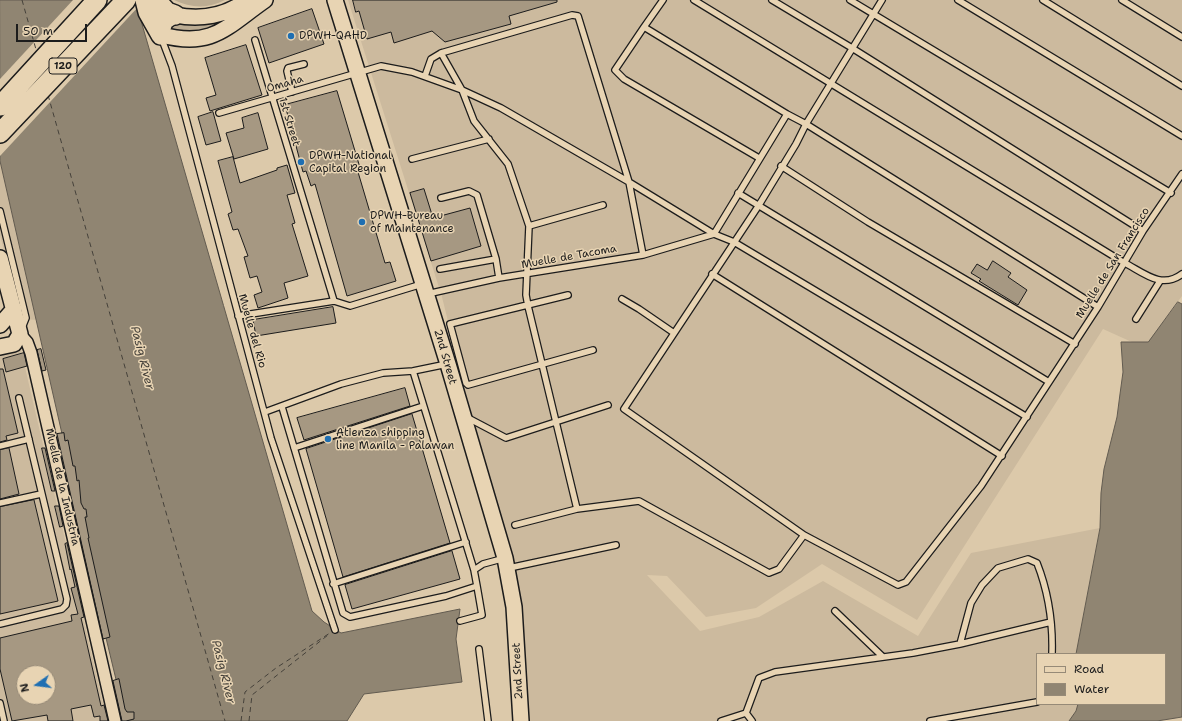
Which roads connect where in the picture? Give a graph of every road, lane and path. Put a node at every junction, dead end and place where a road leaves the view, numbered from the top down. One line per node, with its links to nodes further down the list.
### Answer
1 (80, 0): 30 (highway, 120)
2 (97, 0): 34 (highway, 120)
3 (126, 0): 38 (highway, 120)
4 (145, 0): 20 (highway)
5 (156, 0): 18 (highway)
6 (247, 0): 18 (street)
7 (265, 0): 20 (street)
8 (663, 0): 19 (lane)
9 (694, 0): 28 (lane)
10 (772, 0): 23 (lane)
11 (850, 0): 17 (lane)
12 (882, 0): 17 (lane)
13 (958, 0): 39 (lane)
14 (1043, 0): 29 (lane)
15 (1122, 0): 21 (lane)
16 (334, 1): 26 (street, 2nd Street)
17 (873, 14): 23 (lane); 47 (lane)
18 (175, 15): 20 (street)
19 (644, 27): 36 (lane); 41 (lane)
20 (161, 35): 73 (lane, Muelle del Rio)
21 (1182, 37)
22 (254, 40): 33 (lane, 1st Street)
23 (852, 48): 28 (lane); 53 (lane)
24 (441, 53): 27 (lane); 31 (lane); 45 (lane)
25 (304, 64): 32 (lane)
26 (357, 73): 27 (lane, Omaha); 32 (lane, Omaha); 66 (street, 2nd Street)
27 (425, 76): 31 (lane, Omaha)
28 (831, 84): 37 (lane); 59 (lane)
29 (1182, 86)
30 (0, 87)
31 (462, 90): 40 (lane); 45 (lane, Omaha)
32 (292, 92): 33 (lane, Omaha)
33 (271, 98): 35 (lane, Omaha); 69 (lane, 1st Street)
34 (0, 106)
35 (219, 113)
36 (787, 114): 37 (lane); 41 (lane)
37 (806, 124): 43 (lane); 71 (lane)
38 (0, 132)
39 (1182, 136)
40 (489, 139): 42 (lane); 52 (lane)
41 (759, 158): 46 (lane)
42 (412, 159)
43 (781, 166): 50 (lane); 79 (lane)
44 (1182, 174): 47 (lane, Muelle de San Francisco)
45 (629, 182): 54 (lane, Omaha); 56 (lane)
46 (738, 193): 50 (lane); 54 (lane)
47 (1171, 193): 53 (lane, Muelle de San Francisco)
48 (440, 198): 58 (lane)
49 (603, 205): 52 (lane)
50 (759, 205): 55 (lane); 85 (lane)
51 (0, 210): 78 (lane)
52 (528, 226): 61 (lane)
53 (1143, 231): 59 (lane, Muelle de San Francisco)
54 (714, 234): 55 (lane, Omaha); 56 (lane, Muelle de Tacoma)
55 (734, 242): 62 (lane); 92 (lane, Omaha)
56 (643, 255): 61 (lane, Muelle de Tacoma)
57 (0, 258): 72 (street, Muelle de la Industria)
58 (496, 259): 60 (lane); 64 (lane)
59 (1123, 262): 65 (lane); 71 (lane, Muelle de San Francisco)
60 (440, 269)
61 (528, 274): 64 (lane, Muelle de Tacoma); 70 (lane)
62 (712, 274): 77 (lane); 97 (lane)
63 (1182, 274): 65 (lane)
64 (499, 278): 66 (lane, Muelle de Tacoma)
65 (1160, 281): 74 (lane)
66 (424, 289): 69 (lane, Muelle de Tacoma); 82 (street, 2nd Street)
67 (568, 295): 70 (lane)
68 (622, 299): 77 (lane)
69 (334, 301): 73 (lane)
70 (528, 306): 83 (lane); 83 (lane)
71 (1098, 307): 79 (lane, Muelle de San Francisco)
72 (14, 309): 75 (street); 78 (street, Muelle de la Industria)
73 (238, 316): 90 (lane, Muelle del Rio)
74 (1136, 319)
75 (0, 325)
76 (0, 332): 78 (street)
77 (674, 333): 102 (lane)
78 (20, 334): 80 (street); 122 (street, Muelle de la Industria)
79 (1075, 344): 85 (lane, Muelle de San Francisco)
80 (0, 347)
81 (592, 350): 83 (lane)
82 (448, 364): 84 (lane); 91 (street, 2nd Street)
83 (541, 364): 93 (lane)
84 (413, 371): 88 (lane); 89 (lane)
85 (1049, 382): 92 (lane, Muelle de San Francisco)
86 (19, 398): 94 (lane)
87 (608, 405): 93 (lane)
88 (423, 406): 96 (lane); 103 (lane)
89 (282, 407): 90 (lane); 96 (lane)
90 (264, 412): 113 (lane, Muelle del Rio)
91 (461, 413): 93 (lane); 105 (street, 2nd Street)
92 (1027, 417): 97 (lane, Muelle de San Francisco)
93 (555, 422): 100 (lane)
94 (29, 440): 95 (lane); 98 (lane)
95 (0, 446)
96 (294, 448): 107 (lane)
97 (1002, 456): 102 (lane, Muelle de San Francisco)
98 (41, 494): 99 (lane); 112 (lane)
99 (0, 503)
100 (577, 509): 101 (lane); 102 (lane)
101 (515, 525)
102 (804, 535)
103 (466, 542): 106 (lane); 107 (lane)
104 (616, 545): 105 (lane)
105 (506, 563): 106 (lane); 124 (street, 2nd Street)
106 (474, 570): 108 (lane)
107 (333, 584): 108 (lane)
108 (477, 586): 110 (lane)
109 (835, 611): 117 (lane)
110 (460, 621)
111 (1051, 622): 114 (lane); 114 (lane); 116 (lane)
112 (0, 624)
113 (335, 630)
114 (960, 644): 117 (lane)
115 (479, 649): 123 (lane)
116 (1052, 653)
117 (883, 657): 120 (lane)
118 (1036, 702): 127 (lane)
119 (0, 703): 121 (lane)
120 (746, 714): 125 (lane); 126 (lane)
121 (4, 721)
122 (115, 721)
123 (488, 721)
124 (520, 721)
125 (721, 721)
126 (752, 721)
127 (930, 721)

